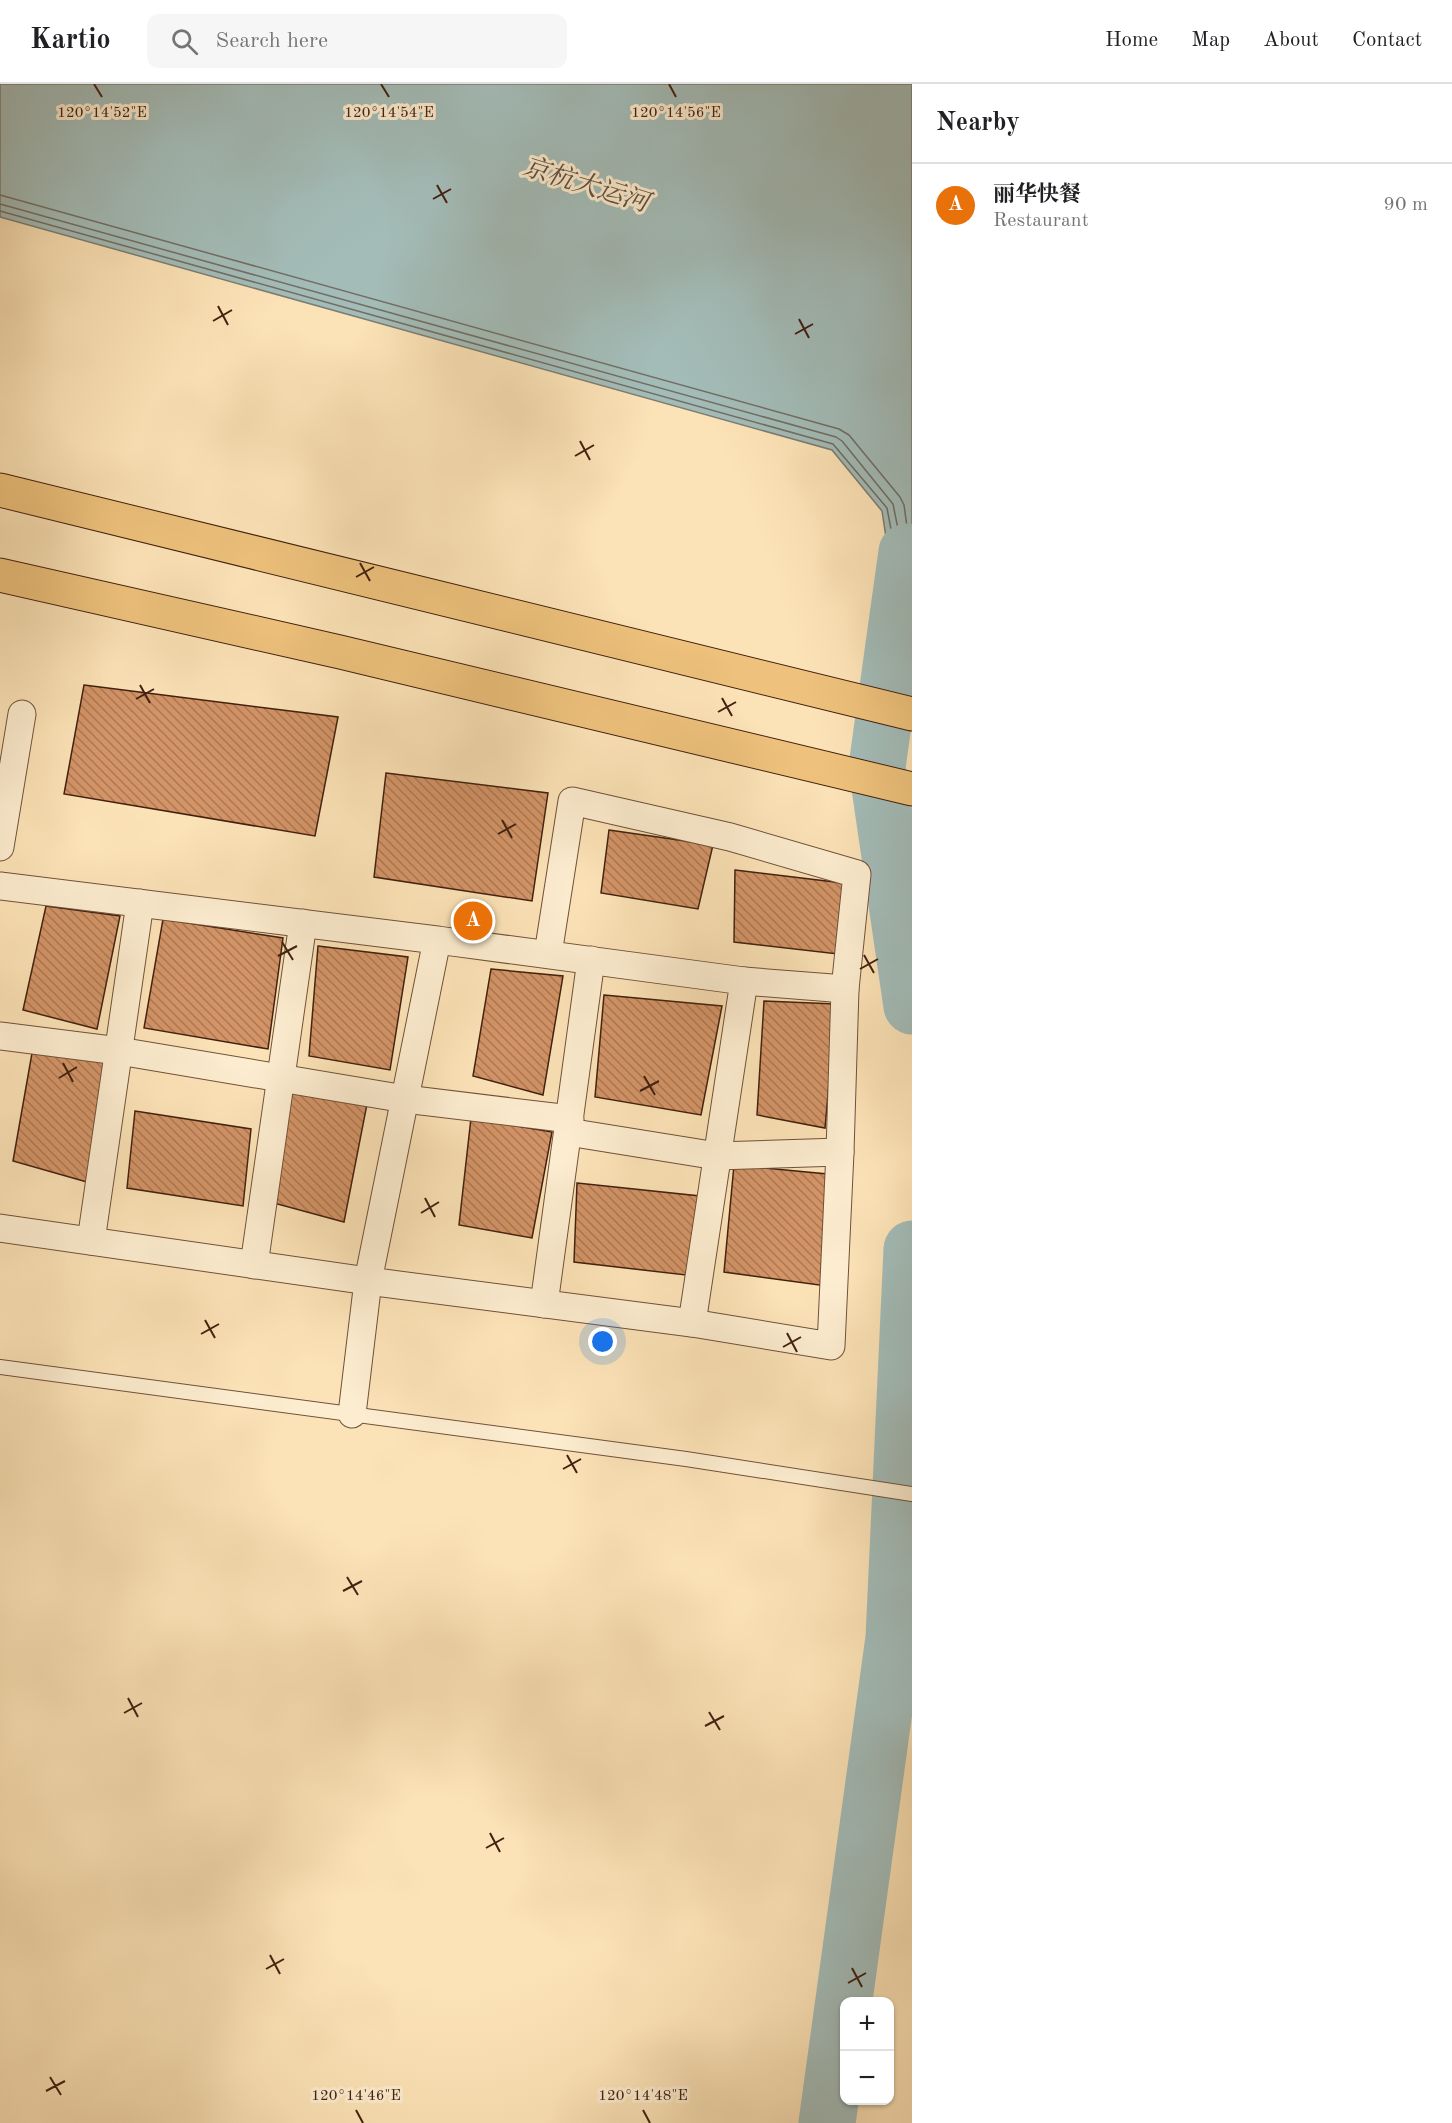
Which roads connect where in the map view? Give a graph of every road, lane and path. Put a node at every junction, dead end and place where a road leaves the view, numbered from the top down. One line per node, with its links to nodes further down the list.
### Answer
1 (0, 490): 4 (main road)
2 (0, 576): 5 (main road)
3 (22, 714): 6 (street)
4 (912, 714)
5 (912, 789)
6 (0, 847)
7 (0, 886): 8 (street)
8 (140, 903): 9 (street); 16 (street)
9 (303, 923): 10 (street); 17 (street)
10 (437, 940): 11 (street); 18 (street)
11 (548, 954): 12 (street); 14 (street)
12 (591, 960): 13 (street); 19 (street)
13 (744, 981): 14 (street); 21 (street)
14 (845, 989): 20 (street)
15 (0, 1036): 16 (street)
16 (119, 1051): 17 (street); 23 (street)
17 (281, 1078): 18 (street); 24 (street)
18 (405, 1099): 19 (street); 25 (street)
19 (569, 1126): 21 (street); 26 (street)
20 (840, 1152): 21 (street); 27 (street)
21 (717, 1156): 27 (street)
22 (0, 1228): 23 (street)
23 (91, 1241): 24 (street)
24 (254, 1265): 25 (street)
25 (368, 1281): 26 (street); 29 (street)
26 (544, 1304): 27 (street)
27 (692, 1323)
28 (0, 1366): 29 (lane)
29 (352, 1414): 30 (lane)
30 (912, 1494)

